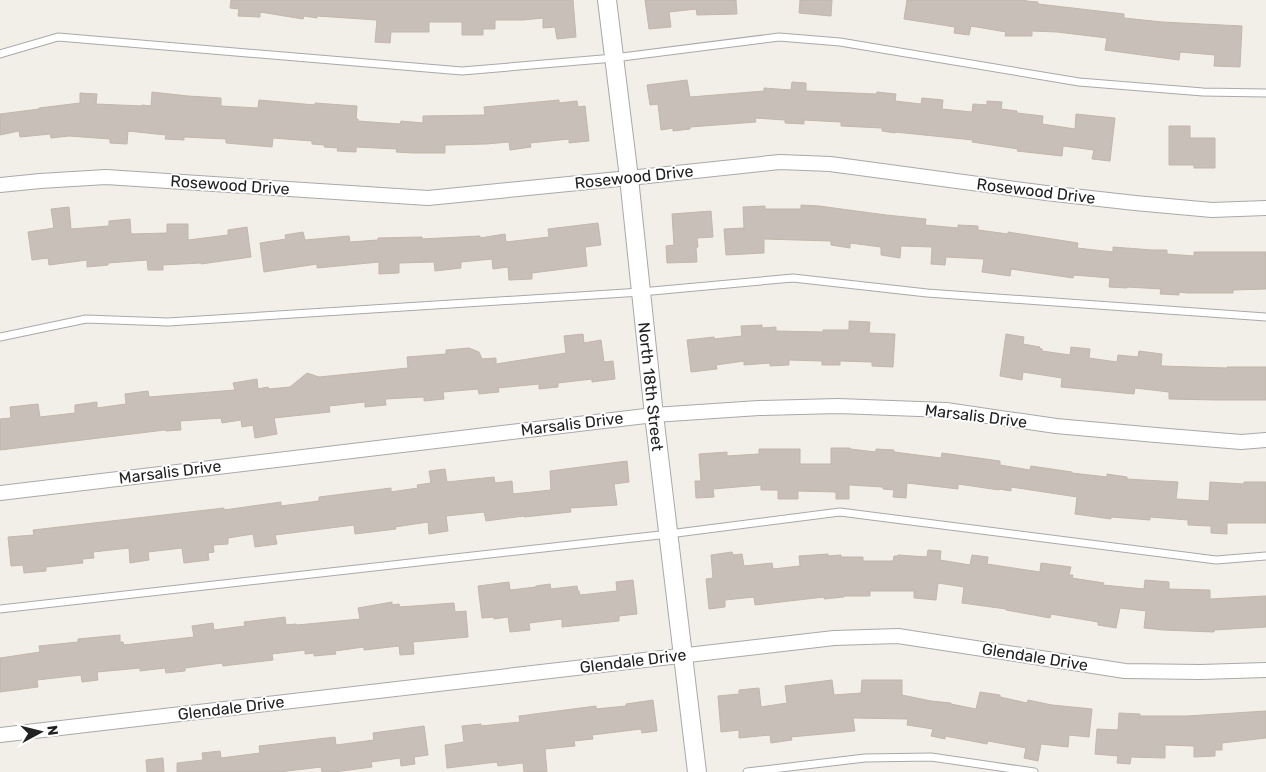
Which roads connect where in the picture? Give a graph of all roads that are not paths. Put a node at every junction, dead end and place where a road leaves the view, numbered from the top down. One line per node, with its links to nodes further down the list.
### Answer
1 (607, 0): 3 (street, North 18th Street)
2 (0, 54): 3 (lane)
3 (614, 58): 4 (lane); 5 (street, North 18th Street)
4 (1266, 94)
5 (629, 178): 6 (street, Rosewood Drive); 7 (street, Rosewood Drive); 8 (street, North 18th Street)
6 (0, 185)
7 (1266, 208)
8 (641, 292): 9 (lane); 10 (lane); 11 (street, North 18th Street)
9 (1266, 317)
10 (0, 337)
11 (654, 415): 12 (street, Marsalis Drive); 13 (street, Marsalis Drive); 14 (street, North 18th Street)
12 (1266, 440)
13 (0, 493)
14 (669, 534): 15 (lane); 16 (lane); 17 (street, North 18th Street)
15 (1266, 556)
16 (0, 609)
17 (684, 655): 18 (street, Glendale Drive); 19 (street, Glendale Drive); 20 (street, North 18th Street)
18 (1266, 670)
19 (0, 735)
20 (697, 772)
21 (748, 772): 22 (lane)
22 (1034, 772)

